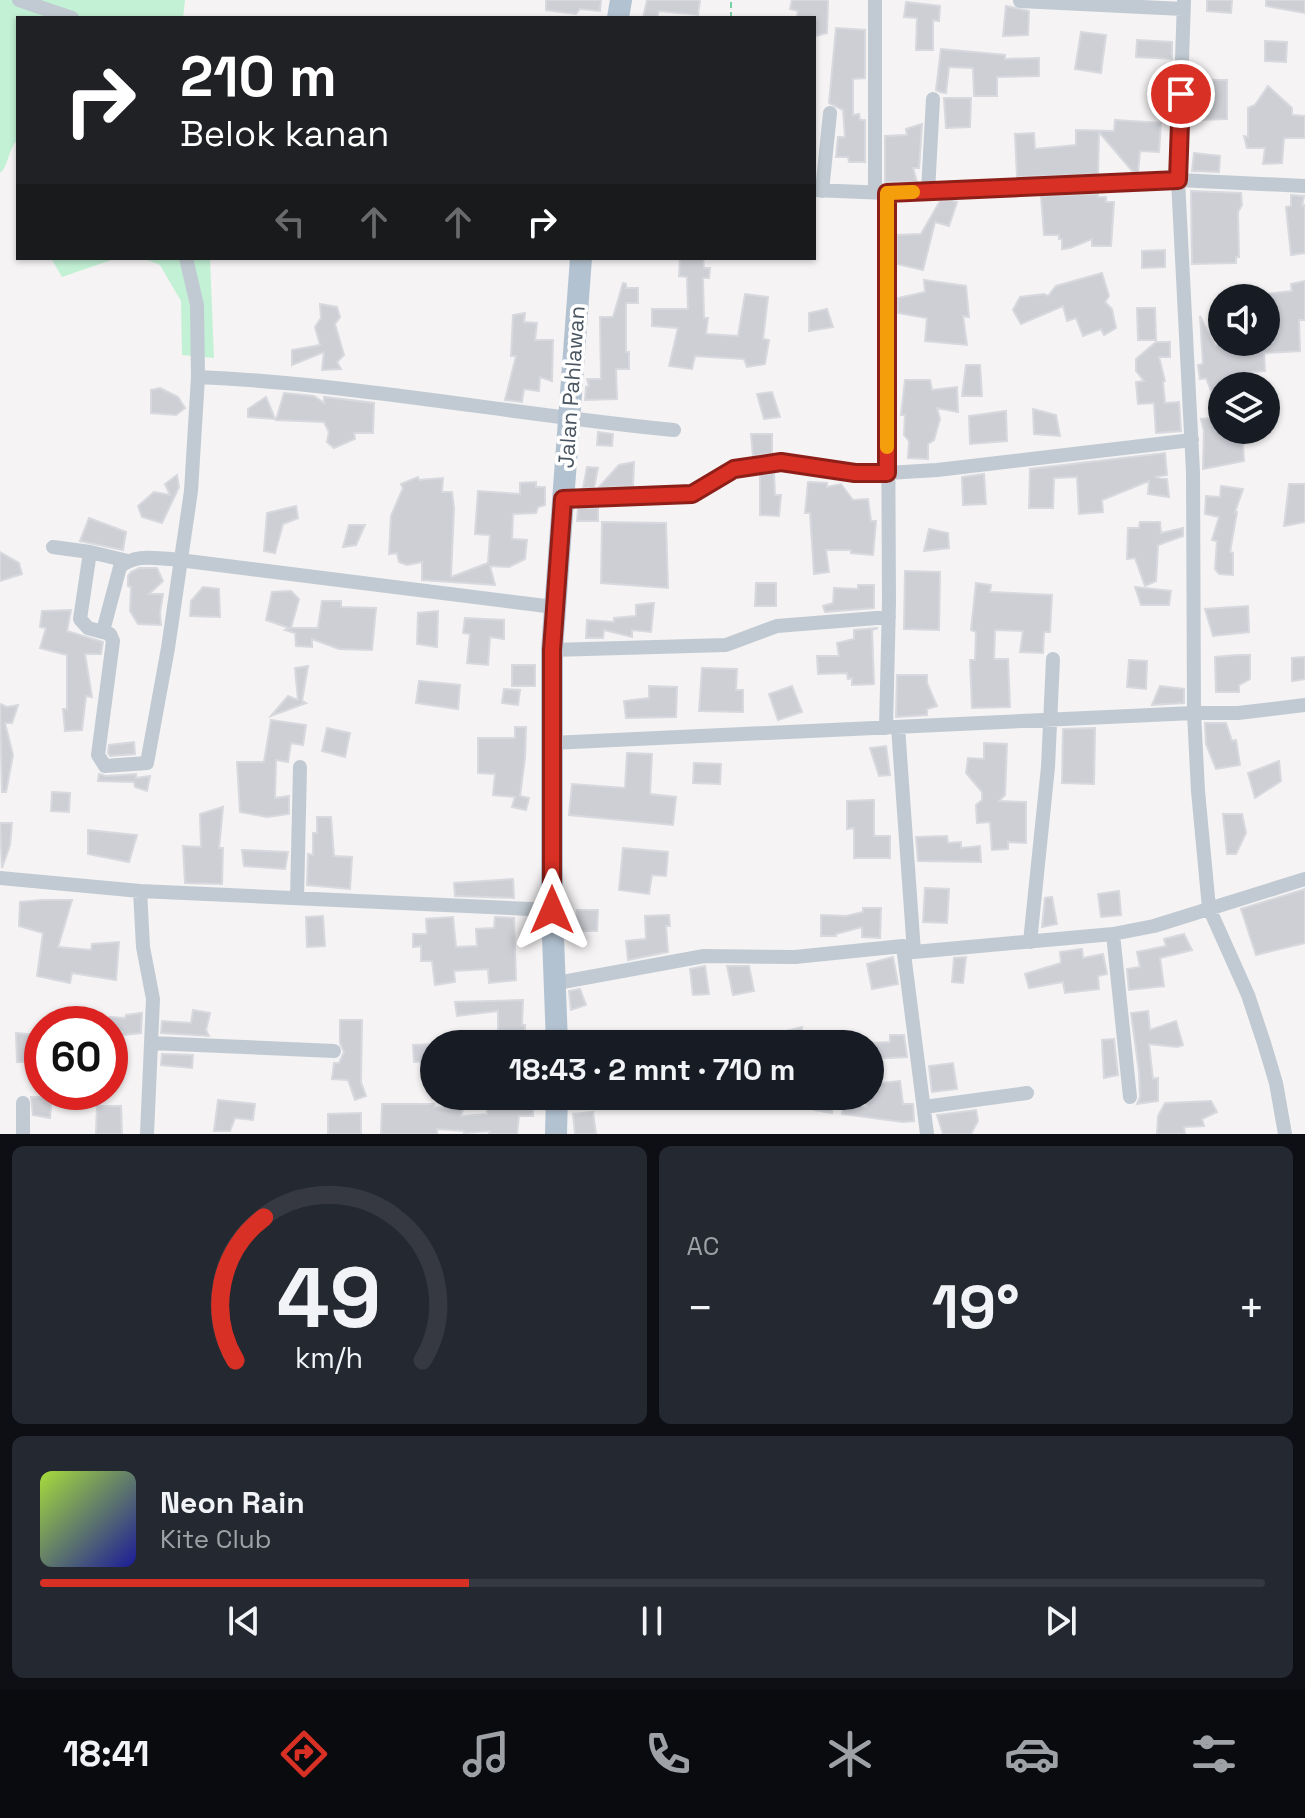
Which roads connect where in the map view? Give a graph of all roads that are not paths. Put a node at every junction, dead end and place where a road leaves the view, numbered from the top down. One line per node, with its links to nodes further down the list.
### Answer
1 (19, 0): 5 (street)
2 (875, 0): 12 (street)
3 (1020, 1): 4 (street)
4 (1184, 4): 8 (street)
5 (66, 16)
6 (933, 99): 11 (street)
7 (830, 113): 10 (street)
8 (1178, 180): 9 (street); 11 (street); 18 (street)
9 (1305, 186)
10 (818, 190): 12 (street)
11 (928, 191): 12 (street)
12 (881, 192): 19 (street)
13 (186, 260): 15 (street)
14 (581, 260): 16 (main road, Jalan Pahlawan)
15 (198, 377): 16 (street); 24 (street)
16 (569, 420): 17 (street); 20 (main road, Jalan Pahlawan)
17 (674, 430)
18 (1192, 440): 19 (street); 31 (street)
19 (887, 473): 20 (street); 26 (street)
20 (563, 499): 25 (main road, Jalan Pahlawan)
21 (53, 547): 22 (street)
22 (90, 552): 23 (street); 27 (street)
23 (128, 561): 24 (street); 27 (street)
24 (180, 561): 25 (street); 27 (street)
25 (554, 607): 28 (main road, Jalan Pahlawan)
26 (889, 617): 28 (street); 33 (street)
27 (103, 631)
28 (552, 650): 34 (main road, Jalan Pahlawan)
29 (1053, 659): 32 (street)
30 (1305, 705): 31 (street)
31 (1194, 713): 32 (street); 40 (street)
32 (1050, 720): 33 (street); 43 (street)
33 (892, 727): 34 (street); 44 (street)
34 (551, 743): 41 (main road, Jalan Pahlawan)
35 (300, 767): 39 (street)
36 (0, 878): 38 (street)
37 (1305, 879): 40 (street)
38 (140, 891): 39 (street); 47 (street)
39 (297, 898): 41 (street)
40 (1209, 908): 42 (street); 58 (street)
41 (552, 910): 45 (main road, Jalan Pahlawan)
42 (1113, 934): 43 (street); 50 (street)
43 (1030, 942): 44 (street)
44 (908, 949): 45 (street); 52 (street)
45 (557, 983): 46 (main road, Jalan Pahlawan)
46 (557, 1030)
47 (151, 1043): 48 (street); 55 (street)
48 (334, 1051)
49 (1027, 1093): 52 (street)
50 (1130, 1097)
51 (23, 1103): 54 (street)
52 (924, 1107): 57 (street)
53 (557, 1110): 56 (main road)
54 (23, 1134)
55 (147, 1134)
56 (556, 1134)
57 (927, 1134)
58 (1285, 1134)

